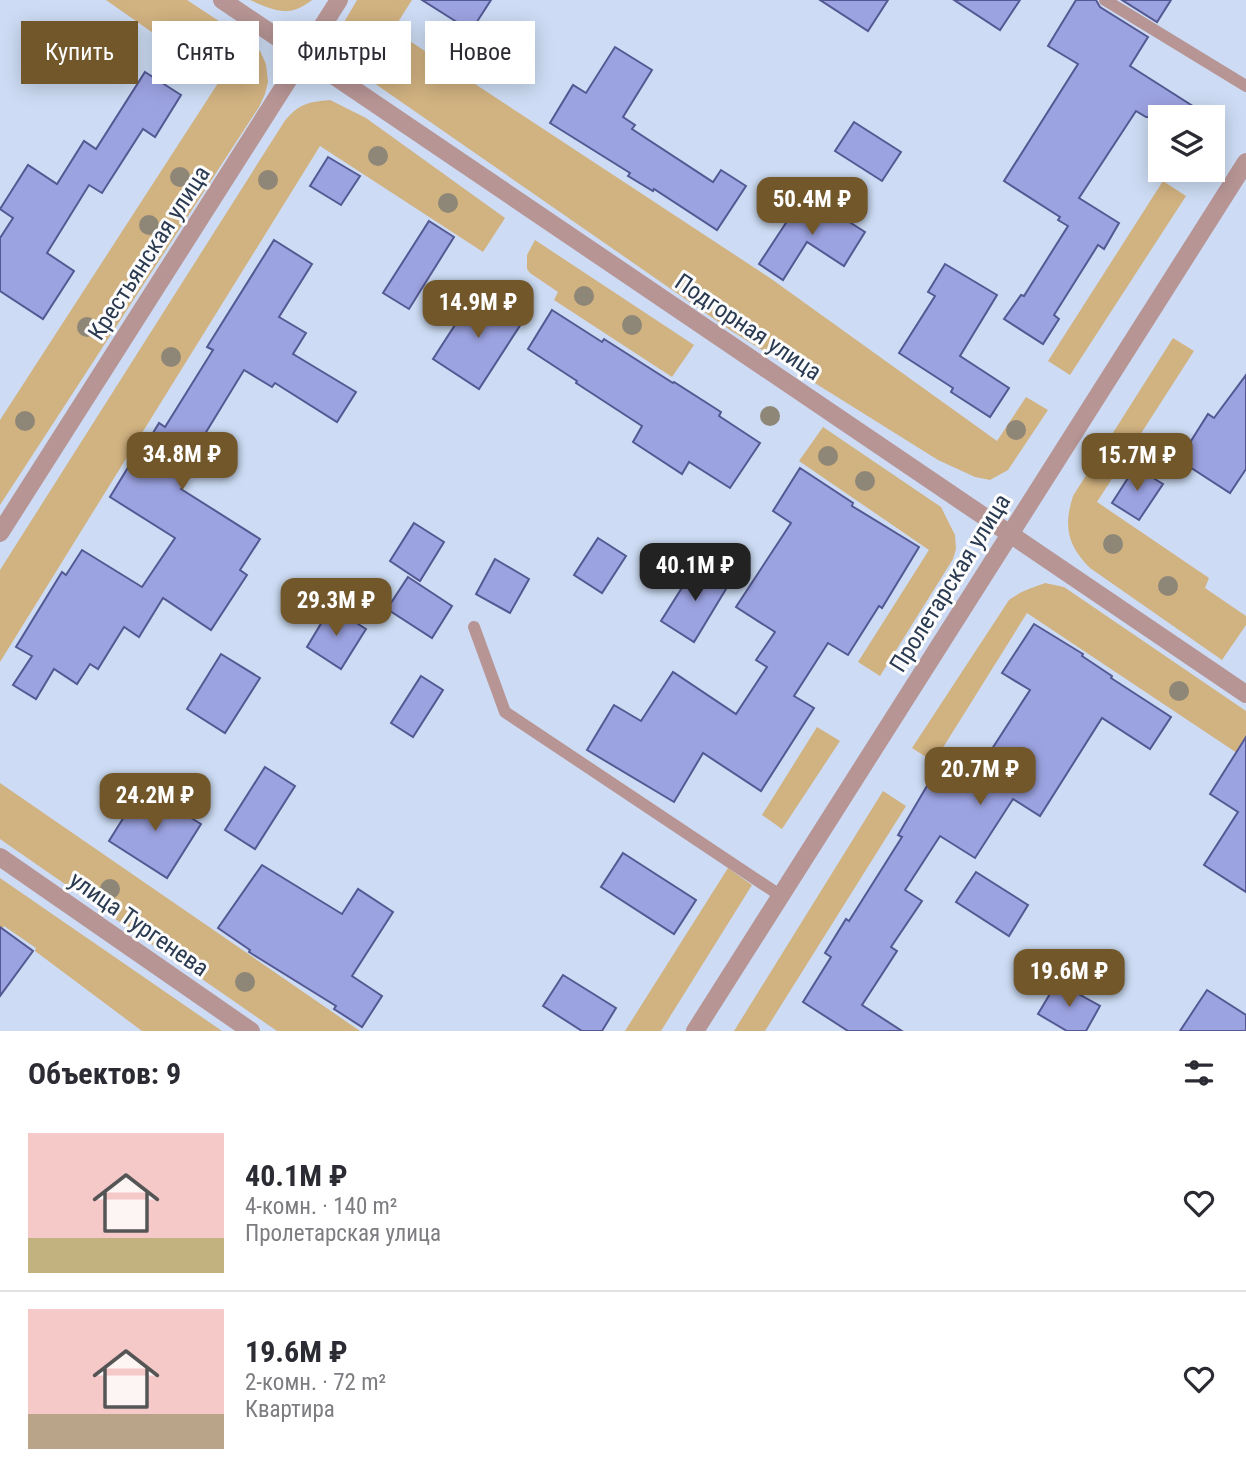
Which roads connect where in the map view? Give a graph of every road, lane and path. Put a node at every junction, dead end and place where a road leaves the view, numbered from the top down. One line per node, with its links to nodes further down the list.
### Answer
1 (222, 0): 5 (street, Подгорная улица)
2 (340, 0): 4 (street, Крестьянская улица)
3 (1105, 0): 8 (lane)
4 (326, 21)
5 (273, 35)
6 (286, 84): 10 (street, Крестьянская улица)
7 (345, 84): 11 (street, Подгорная улица)
8 (1246, 86)
9 (1246, 162): 11 (street, Пролетарская улица)
10 (0, 533)
11 (1010, 534): 13 (street, Подгорная улица); 15 (street, Пролетарская улица)
12 (474, 627): 15 (lane)
13 (1246, 694)
14 (0, 857): 16 (street, улица Тургенева)
15 (780, 896): 17 (street, Пролетарская улица)
16 (251, 1031)
17 (695, 1031)

